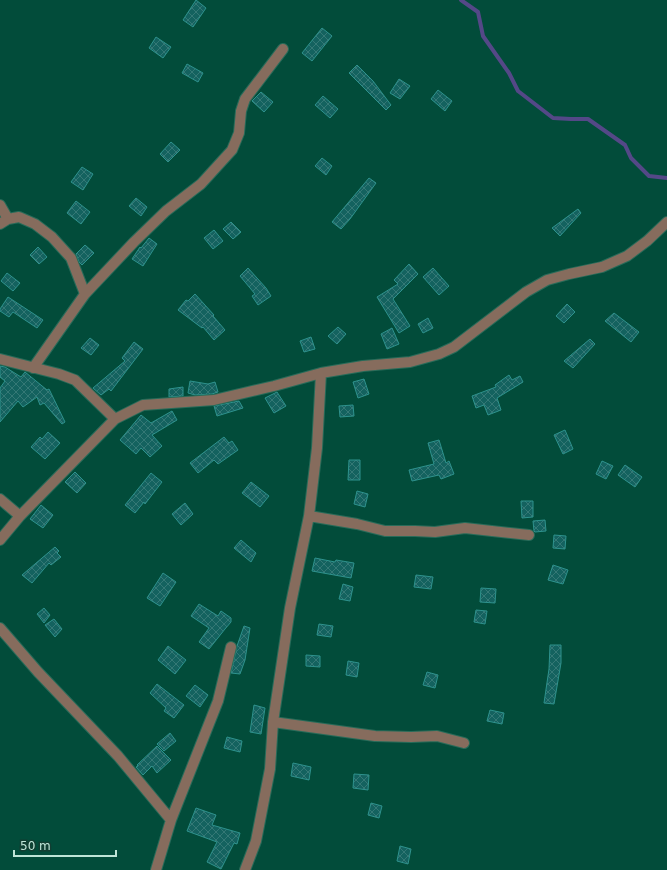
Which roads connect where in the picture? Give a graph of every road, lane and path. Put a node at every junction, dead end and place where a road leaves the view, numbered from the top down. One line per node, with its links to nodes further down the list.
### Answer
1 (283, 49): 5 (street)
2 (0, 205): 3 (street)
3 (4, 222): 5 (street)
4 (667, 222): 8 (street)
5 (85, 294): 7 (street)
6 (0, 359): 7 (street)
7 (33, 368): 9 (street)
8 (321, 373): 9 (street); 12 (street)
9 (115, 419): 11 (street)
10 (0, 499): 11 (street)
11 (20, 516): 14 (street)
12 (309, 516): 13 (street); 17 (street)
13 (529, 535)
14 (0, 540)
15 (0, 628): 19 (street)
16 (231, 647): 19 (street)
17 (274, 722): 18 (street); 21 (street)
18 (464, 743)
19 (171, 820): 20 (street)
20 (156, 870)
21 (245, 870)

